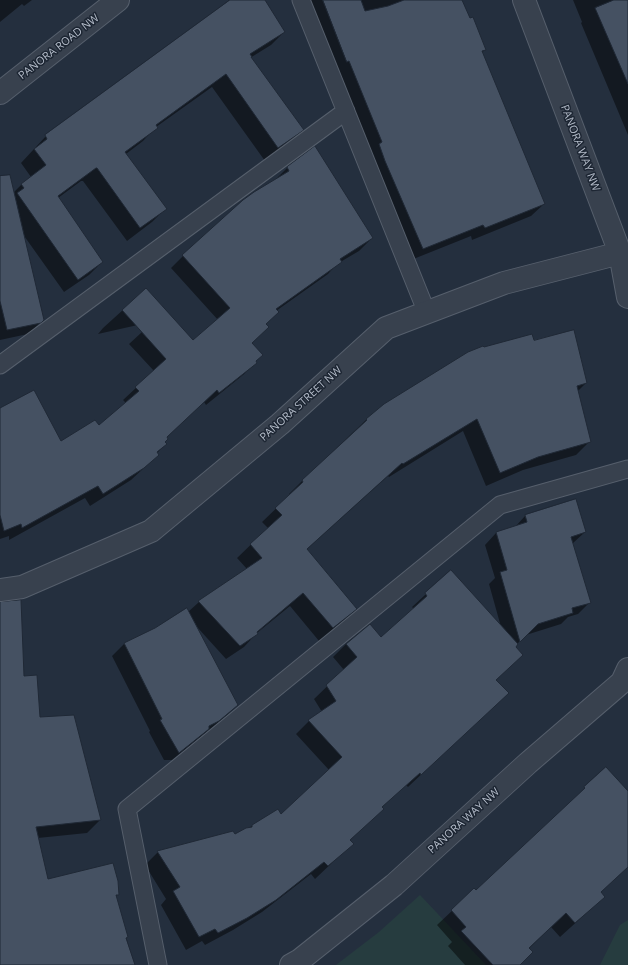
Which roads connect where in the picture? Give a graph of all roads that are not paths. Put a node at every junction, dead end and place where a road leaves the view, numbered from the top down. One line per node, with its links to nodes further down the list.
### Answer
1 (118, 0): 4 (street, PANORA ROAD NW)
2 (301, 0): 5 (lane)
3 (524, 0): 6 (street, PANORA WAY NW)
4 (0, 93)
5 (346, 112): 8 (lane); 9 (lane)
6 (620, 253): 7 (street, PANORA WAY NW); 8 (street, PANORA STREET NW)
7 (628, 298)
8 (427, 313): 11 (street, PANORA STREET NW)
9 (0, 365)
10 (628, 469): 13 (lane)
11 (0, 590)
12 (628, 669): 14 (street, PANORA WAY NW)
13 (158, 965)
14 (291, 965)

